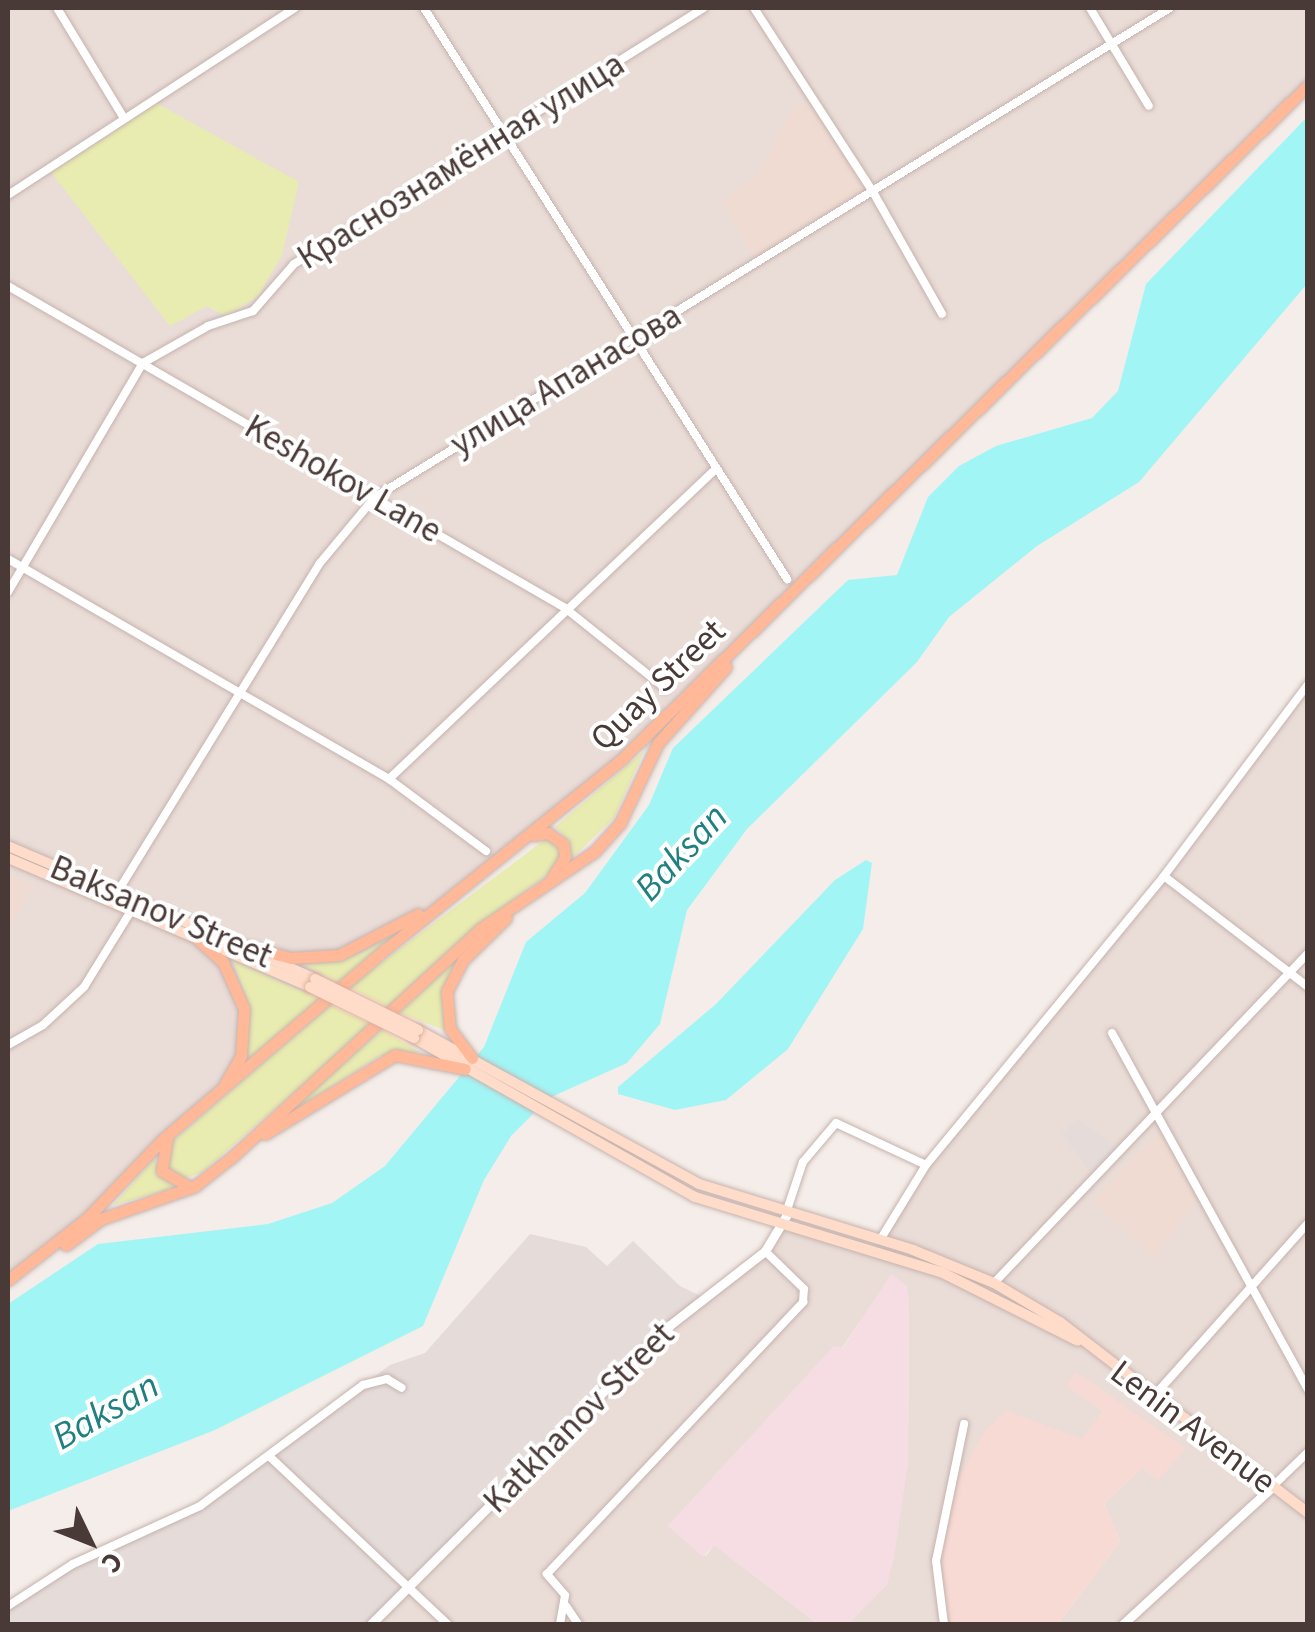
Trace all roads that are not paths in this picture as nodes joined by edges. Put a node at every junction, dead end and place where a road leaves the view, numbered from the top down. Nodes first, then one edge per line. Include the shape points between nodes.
1 (56, 8) edge
2 (296, 8) edge
3 (424, 8) edge
4 (704, 8) edge
5 (754, 8) edge
6 (1090, 8) edge
7 (1170, 8) edge
8 (1111, 42) junction
9 (1308, 85) edge
10 (1150, 106) dead end
11 (122, 115) junction
12 (504, 133) junction
13 (873, 192) junction
14 (8, 195) edge
15 (8, 286) edge
16 (942, 314) dead end
17 (634, 340) junction
18 (143, 363) junction
19 (713, 472) junction
20 (375, 497) junction
21 (8, 559) edge
22 (23, 568) junction
23 (787, 579) dead end
24 (8, 592) edge
25 (565, 608) junction
26 (765, 620) junction
27 (1308, 684) edge
28 (666, 689) dead end
29 (236, 692) junction
30 (389, 779) junction
31 (530, 836) junction
32 (8, 846) edge
33 (486, 851) dead end
34 (8, 858) edge
35 (1164, 876) junction
36 (542, 888) junction
37 (114, 898) junction
38 (448, 898) junction
39 (528, 898) junction
40 (131, 911) junction
41 (194, 936) junction
42 (233, 943) junction
43 (1308, 953) edge
44 (1289, 972) junction
45 (313, 983) junction
46 (1308, 987) edge
47 (1112, 1034) dead end
48 (8, 1044) edge
49 (469, 1063) junction
50 (201, 1109) junction
51 (1160, 1113) junction
52 (173, 1131) junction
53 (231, 1158) junction
54 (926, 1165) junction
55 (196, 1186) junction
56 (784, 1221) junction
57 (1308, 1223) edge
58 (880, 1240) junction
59 (765, 1251) junction
60 (8, 1283) edge
61 (994, 1283) junction
62 (1248, 1285) junction
63 (1078, 1341) junction
64 (402, 1388) dead end
65 (1308, 1390) edge
66 (1153, 1398) junction
67 (964, 1424) dead end
68 (1308, 1452) edge
69 (269, 1456) junction
70 (1274, 1486) junction
71 (1308, 1513) edge
72 (405, 1590) junction
73 (8, 1606) edge
74 (566, 1606) junction
75 (371, 1624) edge
76 (446, 1624) edge
77 (560, 1624) edge
78 (578, 1624) edge
79 (944, 1624) edge
80 (1123, 1624) edge

1 - 11 street
2 - 11 street
3 - 12 street
4 - 12 street, Краснознамённая улица
5 - 13 street
6 - 8 street
7 - 8 street, улица Апанасова
8 - 10 street
8 - 13 street, улица Апанасова
9 - 26 main road, Quay Street
11 - 14 street
12 - 17 street
12 - 18 street, Краснознамённая улица via 294,264 253,311 208,326
13 - 16 street
13 - 17 street, улица Апанасова
15 - 18 street, Keshokov Lane
17 - 19 street
17 - 20 street, улица Апанасова
18 - 20 street, Keshokov Lane
18 - 22 street
19 - 23 street
19 - 25 street
20 - 25 street, Keshokov Lane
20 - 29 street, улица Апанасова via 320,564
21 - 22 street
22 - 24 street
22 - 29 street
25 - 28 street, Keshokov Lane
25 - 30 street
26 - 31 main road, Quay Street via 623,758
26 - 36 main road via 658,743 609,837
27 - 35 street
29 - 30 street
29 - 37 street, улица Апанасова
30 - 33 street
31 - 36 main road via 554,835 565,850
31 - 38 main road, Quay Street
32 - 37 main road, Baksanov Street
34 - 37 main road, Baksanov Street
35 - 44 street
35 - 54 street
36 - 39 main road
37 - 40 main road, Baksanov Street
37 - 42 main road, Baksanov Street
38 - 42 main road via 338,956 291,958
38 - 50 main road, Quay Street
39 - 49 main road via 470,952 447,991 447,1022
39 - 53 main road via 480,929
40 - 41 main road, Baksanov Street
40 - 48 street via 84,988 44,1024
41 - 45 main road, Baksanov Street
41 - 50 main road via 227,968 245,1021 237,1068
42 - 45 main road, Baksanov Street
43 - 44 street
44 - 46 street
44 - 51 street
45 - 49 main road, bridge
47 - 51 street
49 - 53 main road via 420,1055 383,1059
49 - 56 main road via 682,1176
49 - 56 main road via 546,1115 695,1198
50 - 52 main road, Quay Street
51 - 61 street
51 - 62 street
52 - 55 main road via 162,1150 162,1171 179,1185
52 - 60 main road, Quay Street via 87,1218
53 - 55 main road
54 - 56 street via 836,1122 803,1162
54 - 58 street
55 - 60 main road via 101,1219
56 - 58 main road, Lenin Avenue
56 - 59 street, Katkhanov Street
56 - 63 main road, Lenin Avenue via 941,1272
57 - 62 street
58 - 61 main road, Lenin Avenue
59 - 72 street, Katkhanov Street via 670,1325
59 - 74 street via 804,1288 803,1302 547,1574 565,1594
61 - 63 main road, Lenin Avenue via 1060,1322
62 - 65 street
62 - 66 street
63 - 66 main road, Lenin Avenue
64 - 69 street via 387,1380 362,1385
66 - 70 main road, Lenin Avenue
67 - 79 street via 936,1560
68 - 70 street
69 - 72 street
69 - 73 street via 200,1506 73,1564
70 - 71 main road, Lenin Avenue
70 - 80 street
72 - 75 street, Katkhanov Street
72 - 76 street
74 - 77 street
74 - 78 street

